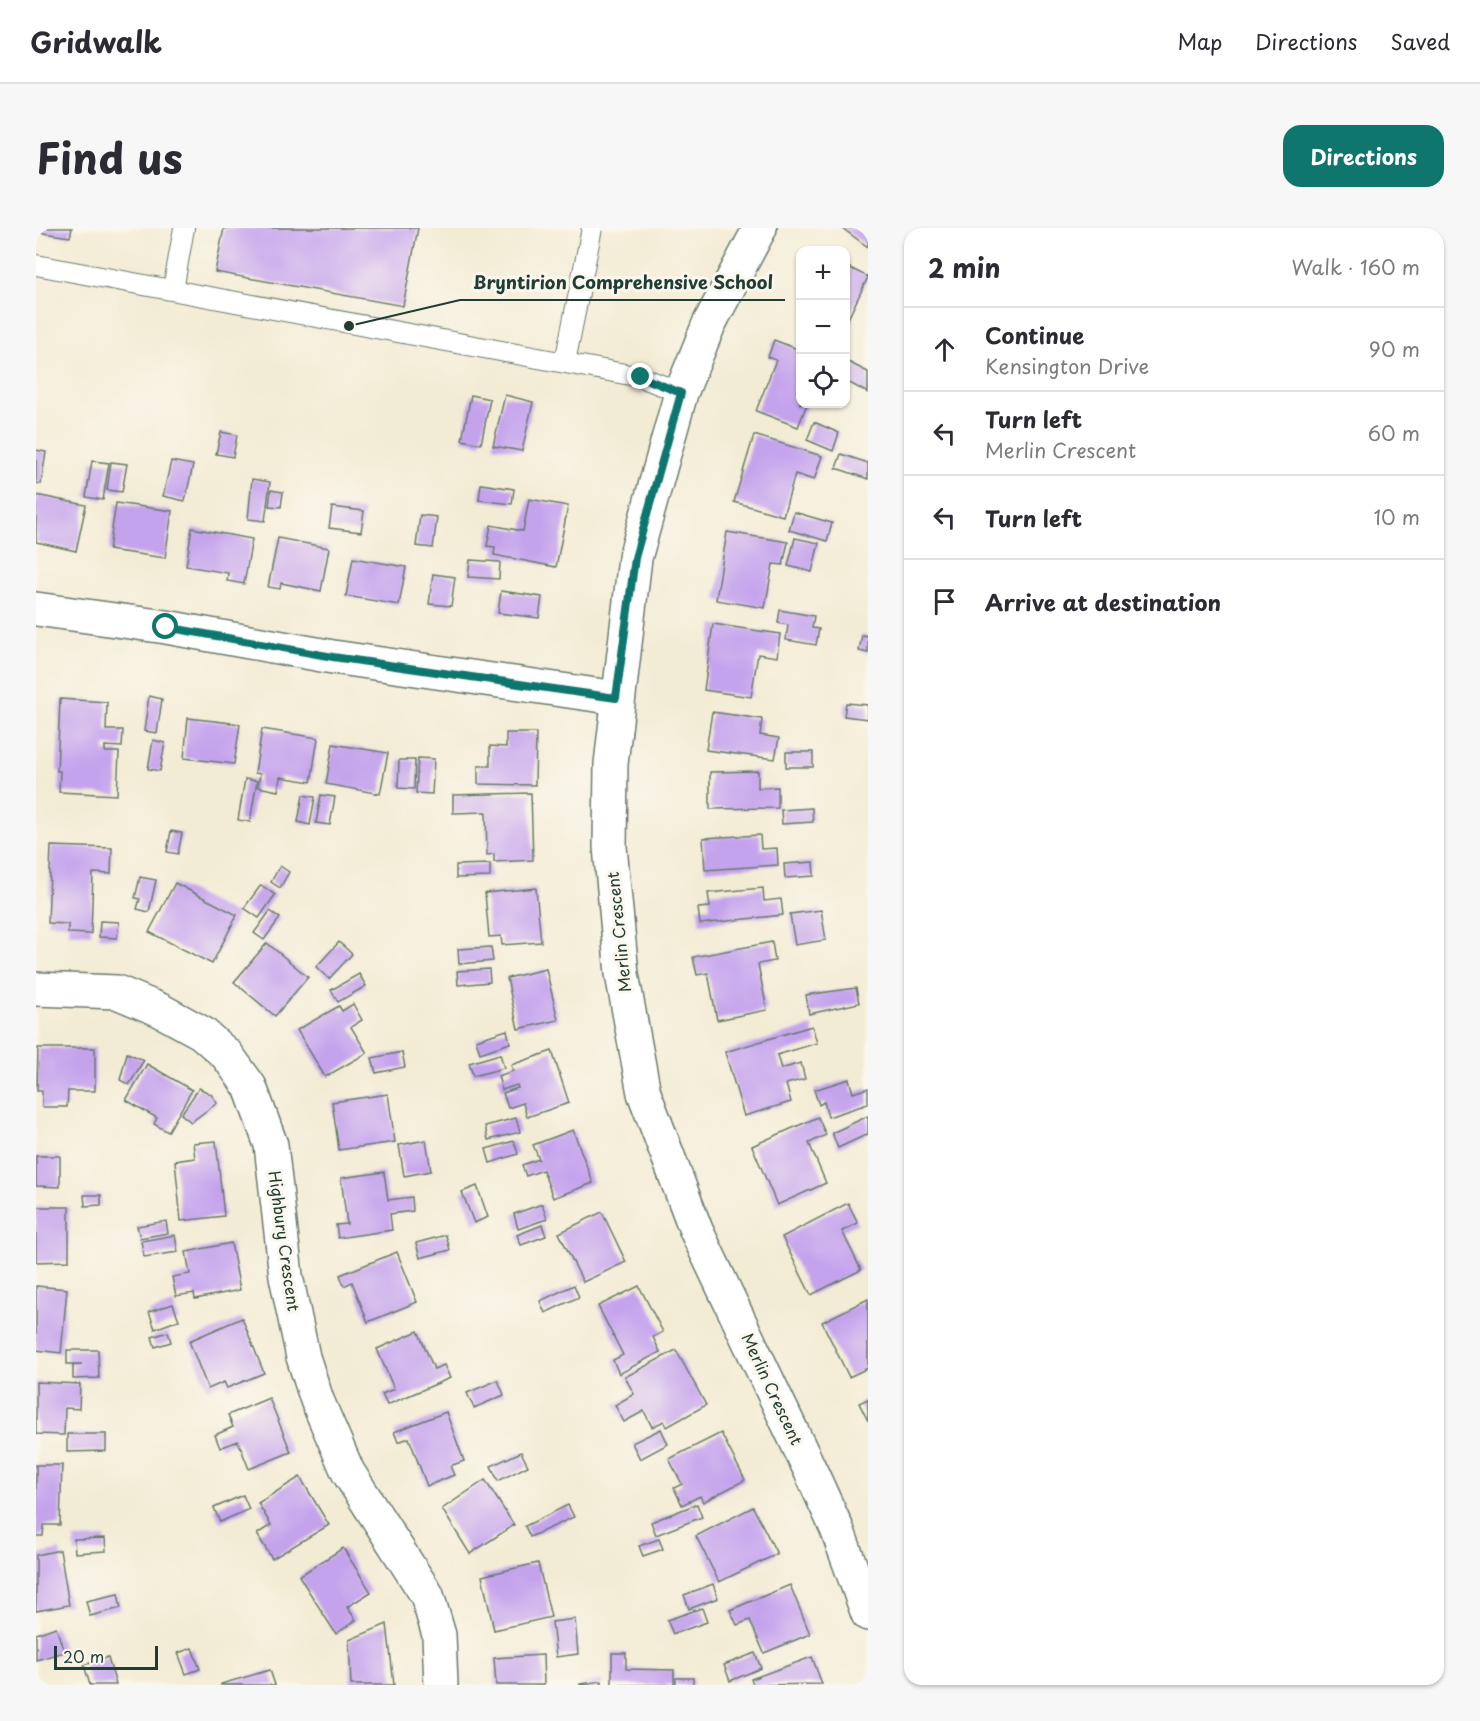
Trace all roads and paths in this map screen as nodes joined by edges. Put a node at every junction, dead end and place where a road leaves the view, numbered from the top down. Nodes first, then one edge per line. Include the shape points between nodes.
1 (184, 228) edge
2 (592, 228) edge
3 (760, 228) edge
4 (36, 265) edge
5 (173, 290) junction
6 (565, 362) junction
7 (681, 393) junction
8 (36, 609) edge
9 (616, 698) junction
10 (36, 989) edge
11 (868, 1614) edge
12 (441, 1685) edge

1 - 5 lane
2 - 6 lane
3 - 7 street, Merlin Crescent via 709,324
4 - 5 lane
5 - 6 lane
6 - 7 lane via 641,377
7 - 9 street, Merlin Crescent via 635,558
8 - 9 street
9 - 11 street, Merlin Crescent via 610,847 622,974 644,1093 696,1230 837,1529
10 - 12 street, Highbury Crescent via 117,992 160,1010 202,1033 226,1055 250,1087 271,1145 286,1275 316,1400 348,1472 427,1595 439,1635

